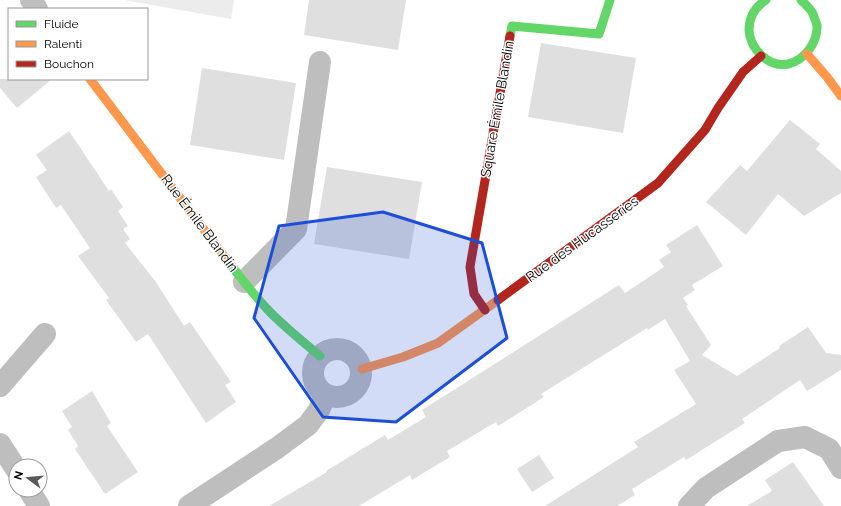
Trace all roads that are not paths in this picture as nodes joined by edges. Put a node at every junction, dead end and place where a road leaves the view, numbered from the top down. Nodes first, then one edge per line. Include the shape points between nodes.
1 (30, 0) edge
2 (610, 0) edge
3 (765, 0) edge
4 (808, 2) edge
5 (36, 8) edge
6 (807, 54) junction
7 (761, 56) junction
8 (320, 62) dead end
9 (91, 80) edge
10 (841, 96) edge
11 (244, 282) junction
12 (485, 310) junction
13 (45, 334) dead end
14 (320, 356) junction
15 (362, 369) junction
16 (0, 386) edge
17 (325, 396) junction
18 (0, 444) edge
19 (9, 458) edge
20 (841, 468) edge
21 (189, 506) edge
22 (689, 506) edge

1 - 5 street
2 - 12 street, Square Émile Blandin via 599,34 512,26 470,267 474,294
3 - 7 street via 753,13 749,28 750,39
4 - 6 street via 816,17 818,33
6 - 7 street via 797,61 782,64 771,62
6 - 10 street
7 - 12 street, Rue des Hucasseries via 743,72 705,130 658,183
8 - 11 street via 296,229
9 - 11 street, Rue Émile Blandin
11 - 14 street, Rue Émile Blandin via 270,312
12 - 15 street, Rue des Hucasseries via 438,343
13 - 16 street
14 - 15 street via 333,349 347,350 357,358
14 - 17 street via 312,375 317,388
15 - 17 street via 361,382 356,390 347,396
17 - 21 street via 308,425
18 - 19 street
20 - 22 street via 829,449 805,437 778,441 706,488

